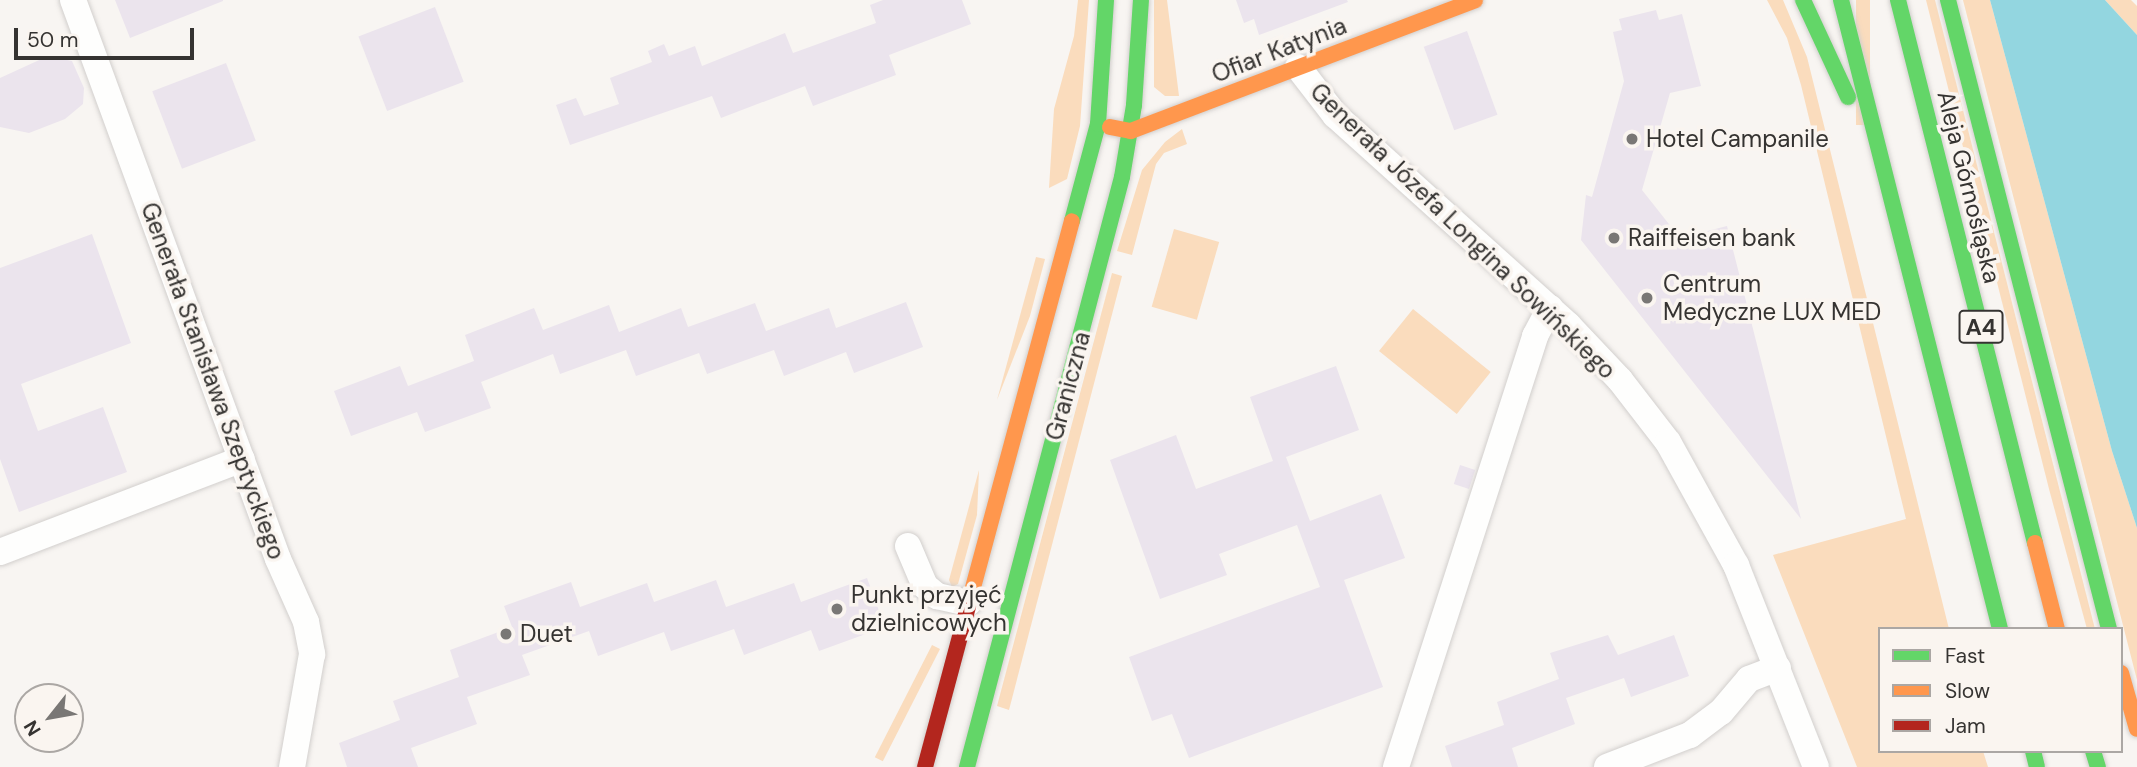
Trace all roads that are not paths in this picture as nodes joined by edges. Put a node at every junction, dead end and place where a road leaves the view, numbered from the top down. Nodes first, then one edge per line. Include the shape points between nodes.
1 (73, 0) edge
2 (1106, 0) edge
3 (1141, 0) edge
4 (1475, 0) edge
5 (1804, 0) edge
6 (1841, 0) edge
7 (1900, 0) edge
8 (1948, 0) edge
9 (1298, 67) junction
10 (1098, 124) junction
11 (1131, 131) junction
12 (1889, 187) junction
13 (1550, 308) junction
14 (242, 459) junction
15 (908, 546) dead end
16 (0, 552) edge
17 (968, 603) junction
18 (1999, 627) edge
19 (2057, 627) edge
20 (2108, 627) edge
21 (1778, 668) junction
22 (2123, 680) edge
23 (2137, 729) edge
24 (292, 767) edge
25 (925, 767) edge
26 (967, 767) edge
27 (1396, 767) edge
28 (1607, 767) edge
29 (1816, 767) edge

1 - 14 street, Generała Stanisława Szeptyckiego
2 - 10 main road, Graniczna
3 - 11 main road, Graniczna
4 - 9 main road, Ofiar Katynia
5 - 12 main road
6 - 12 main road, A4
7 - 19 main road, Aleja Górnośląska / A4
8 - 20 main road
9 - 11 main road, Ofiar Katynia
9 - 13 street, Generała Józefa Longina Sowińskiego via 1328,108
10 - 11 main road
10 - 17 main road, Graniczna
11 - 26 main road, Graniczna
12 - 18 main road, A4
13 - 21 street, Generała Józefa Longina Sowińskiego via 1620,380 1680,460 1736,565
13 - 27 street via 1535,336
14 - 16 street
14 - 24 street, Generała Stanisława Szeptyckiego via 306,622 312,654
15 - 17 street via 925,586 937,596
17 - 25 main road, Graniczna
21 - 28 street via 1749,680 1721,712 1690,735
21 - 29 street, Generała Józefa Longina Sowińskiego
22 - 23 main road

